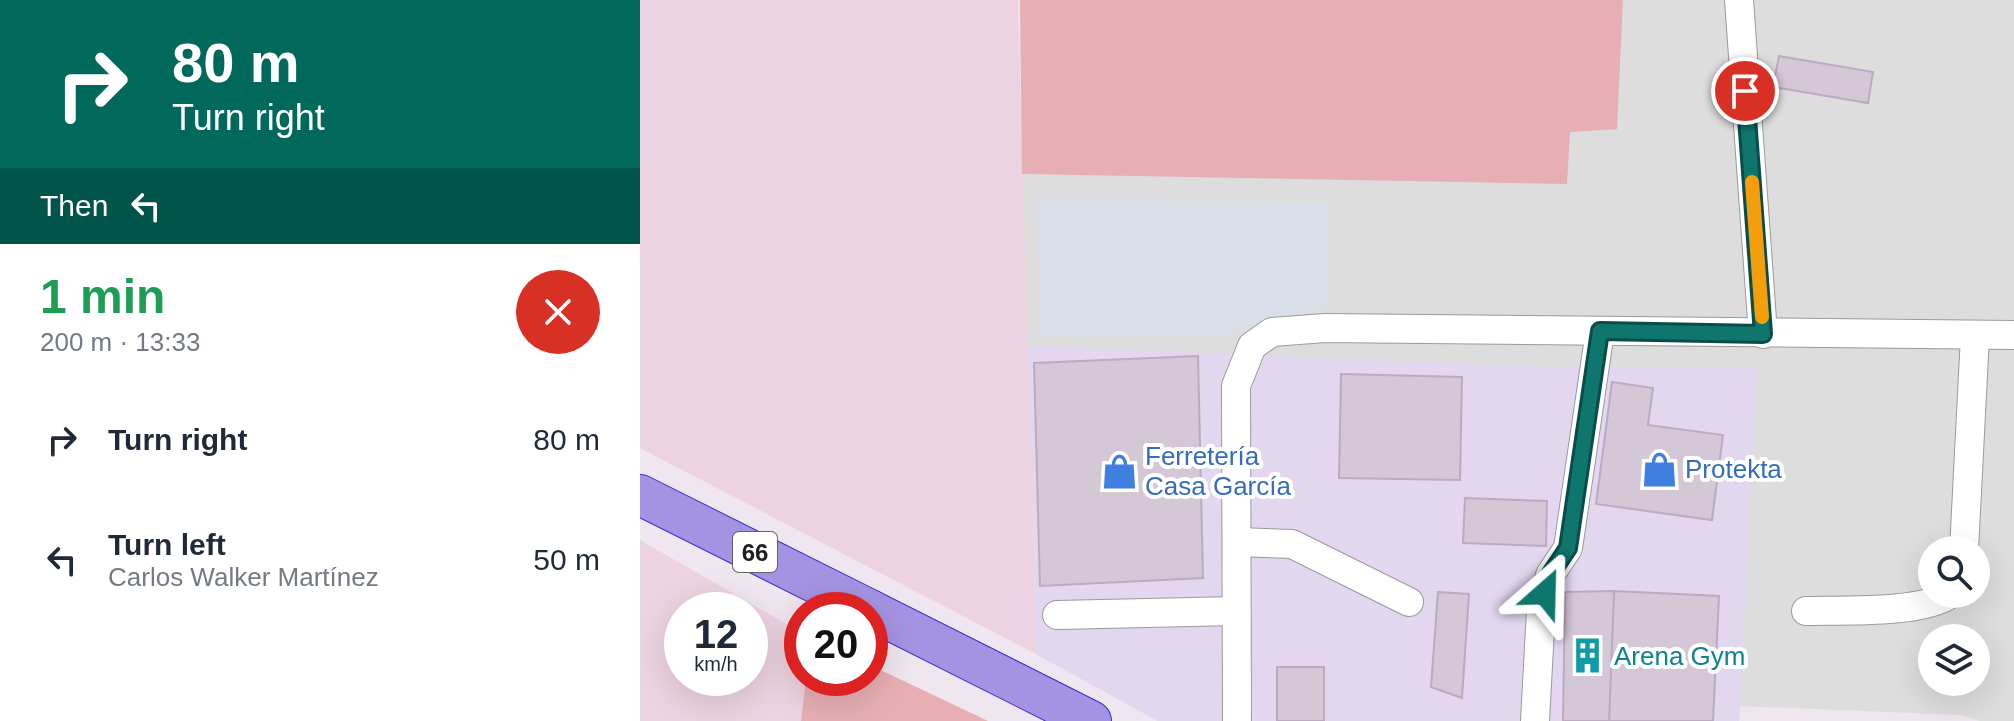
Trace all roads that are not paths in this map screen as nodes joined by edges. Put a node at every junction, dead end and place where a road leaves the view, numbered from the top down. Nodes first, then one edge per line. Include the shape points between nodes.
1 (1739, 0) edge
2 (1600, 331) junction
3 (1763, 334) junction
4 (2014, 335) edge
5 (1975, 336) junction
6 (640, 495) edge
7 (1965, 536) edge
8 (1237, 542) junction
9 (834, 592) edge
10 (1409, 602) dead end
11 (1918, 604) edge
12 (1236, 611) junction
13 (1806, 611) dead end
14 (1057, 615) dead end
15 (888, 620) edge
16 (1055, 712) edge
17 (1091, 721) edge
18 (1237, 721) edge
19 (1535, 721) edge

1 - 3 street
2 - 3 street
2 - 8 street via 1272,332 1252,346 1236,386
2 - 19 street via 1568,548 1550,575 1541,610
3 - 5 street
4 - 5 street
5 - 7 street
6 - 9 highway, 66
8 - 10 street via 1292,544
8 - 12 street
11 - 13 street via 1880,611
12 - 14 street
12 - 18 street
15 - 16 highway, 66
16 - 17 highway, 66

